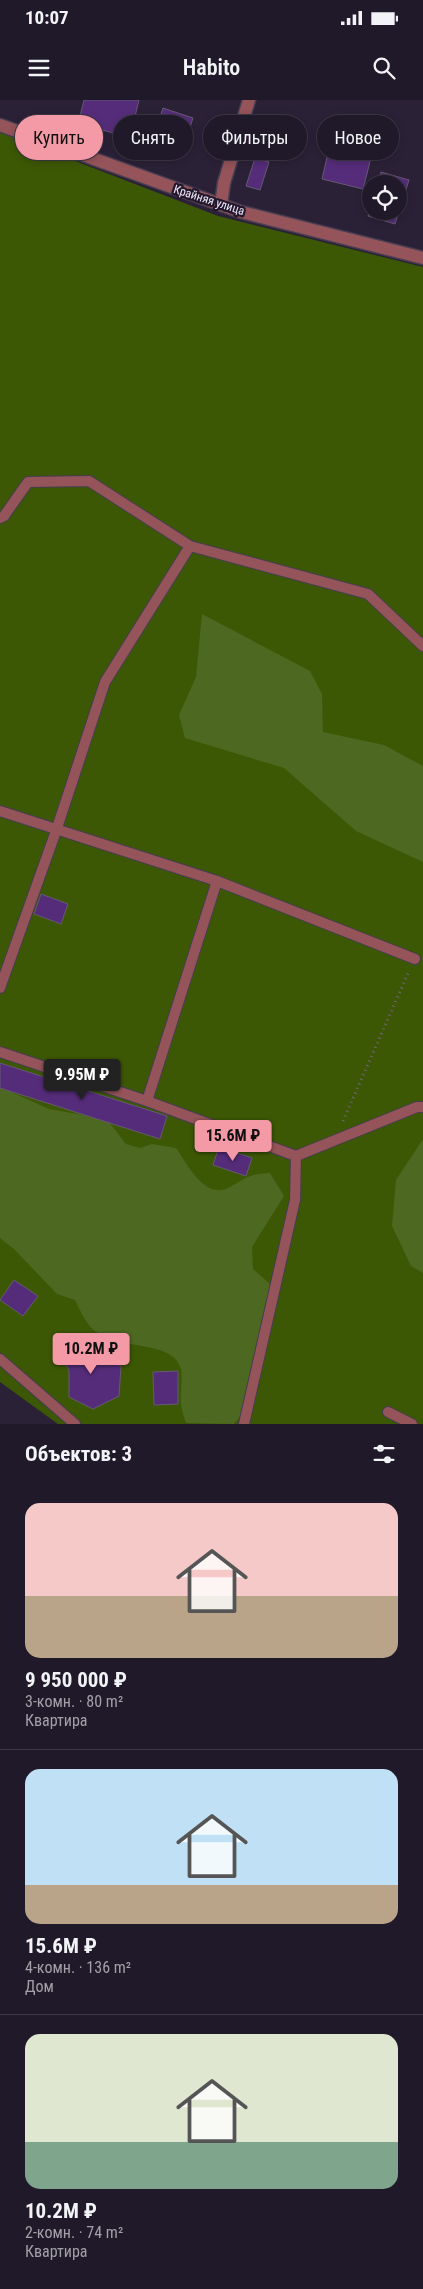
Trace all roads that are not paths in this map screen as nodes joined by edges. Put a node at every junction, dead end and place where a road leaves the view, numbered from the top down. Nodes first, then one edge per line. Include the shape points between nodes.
1 (249, 100) edge
2 (0, 126) edge
3 (221, 205) junction
4 (423, 258) edge
5 (0, 518) edge
6 (190, 546) junction
7 (423, 646) edge
8 (0, 811) edge
9 (56, 830) junction
10 (217, 881) junction
11 (415, 959) road end
12 (0, 988) edge
13 (0, 1052) edge
14 (147, 1101) junction
15 (423, 1107) edge
16 (296, 1156) junction
17 (0, 1359) edge
18 (388, 1412) dead end
19 (75, 1424) edge
20 (244, 1424) edge
21 (412, 1424) edge

1 - 3 street via 224,183
2 - 3 street, Крайняя улица
3 - 4 street, Крайняя улица
5 - 6 lane via 28,482 88,481
6 - 7 lane via 368,594
6 - 9 lane via 105,682
8 - 9 lane
9 - 10 lane
9 - 12 lane
10 - 11 lane
10 - 14 lane
13 - 14 lane
14 - 16 lane
15 - 16 lane
16 - 20 lane via 295,1200
17 - 19 lane
18 - 21 lane

